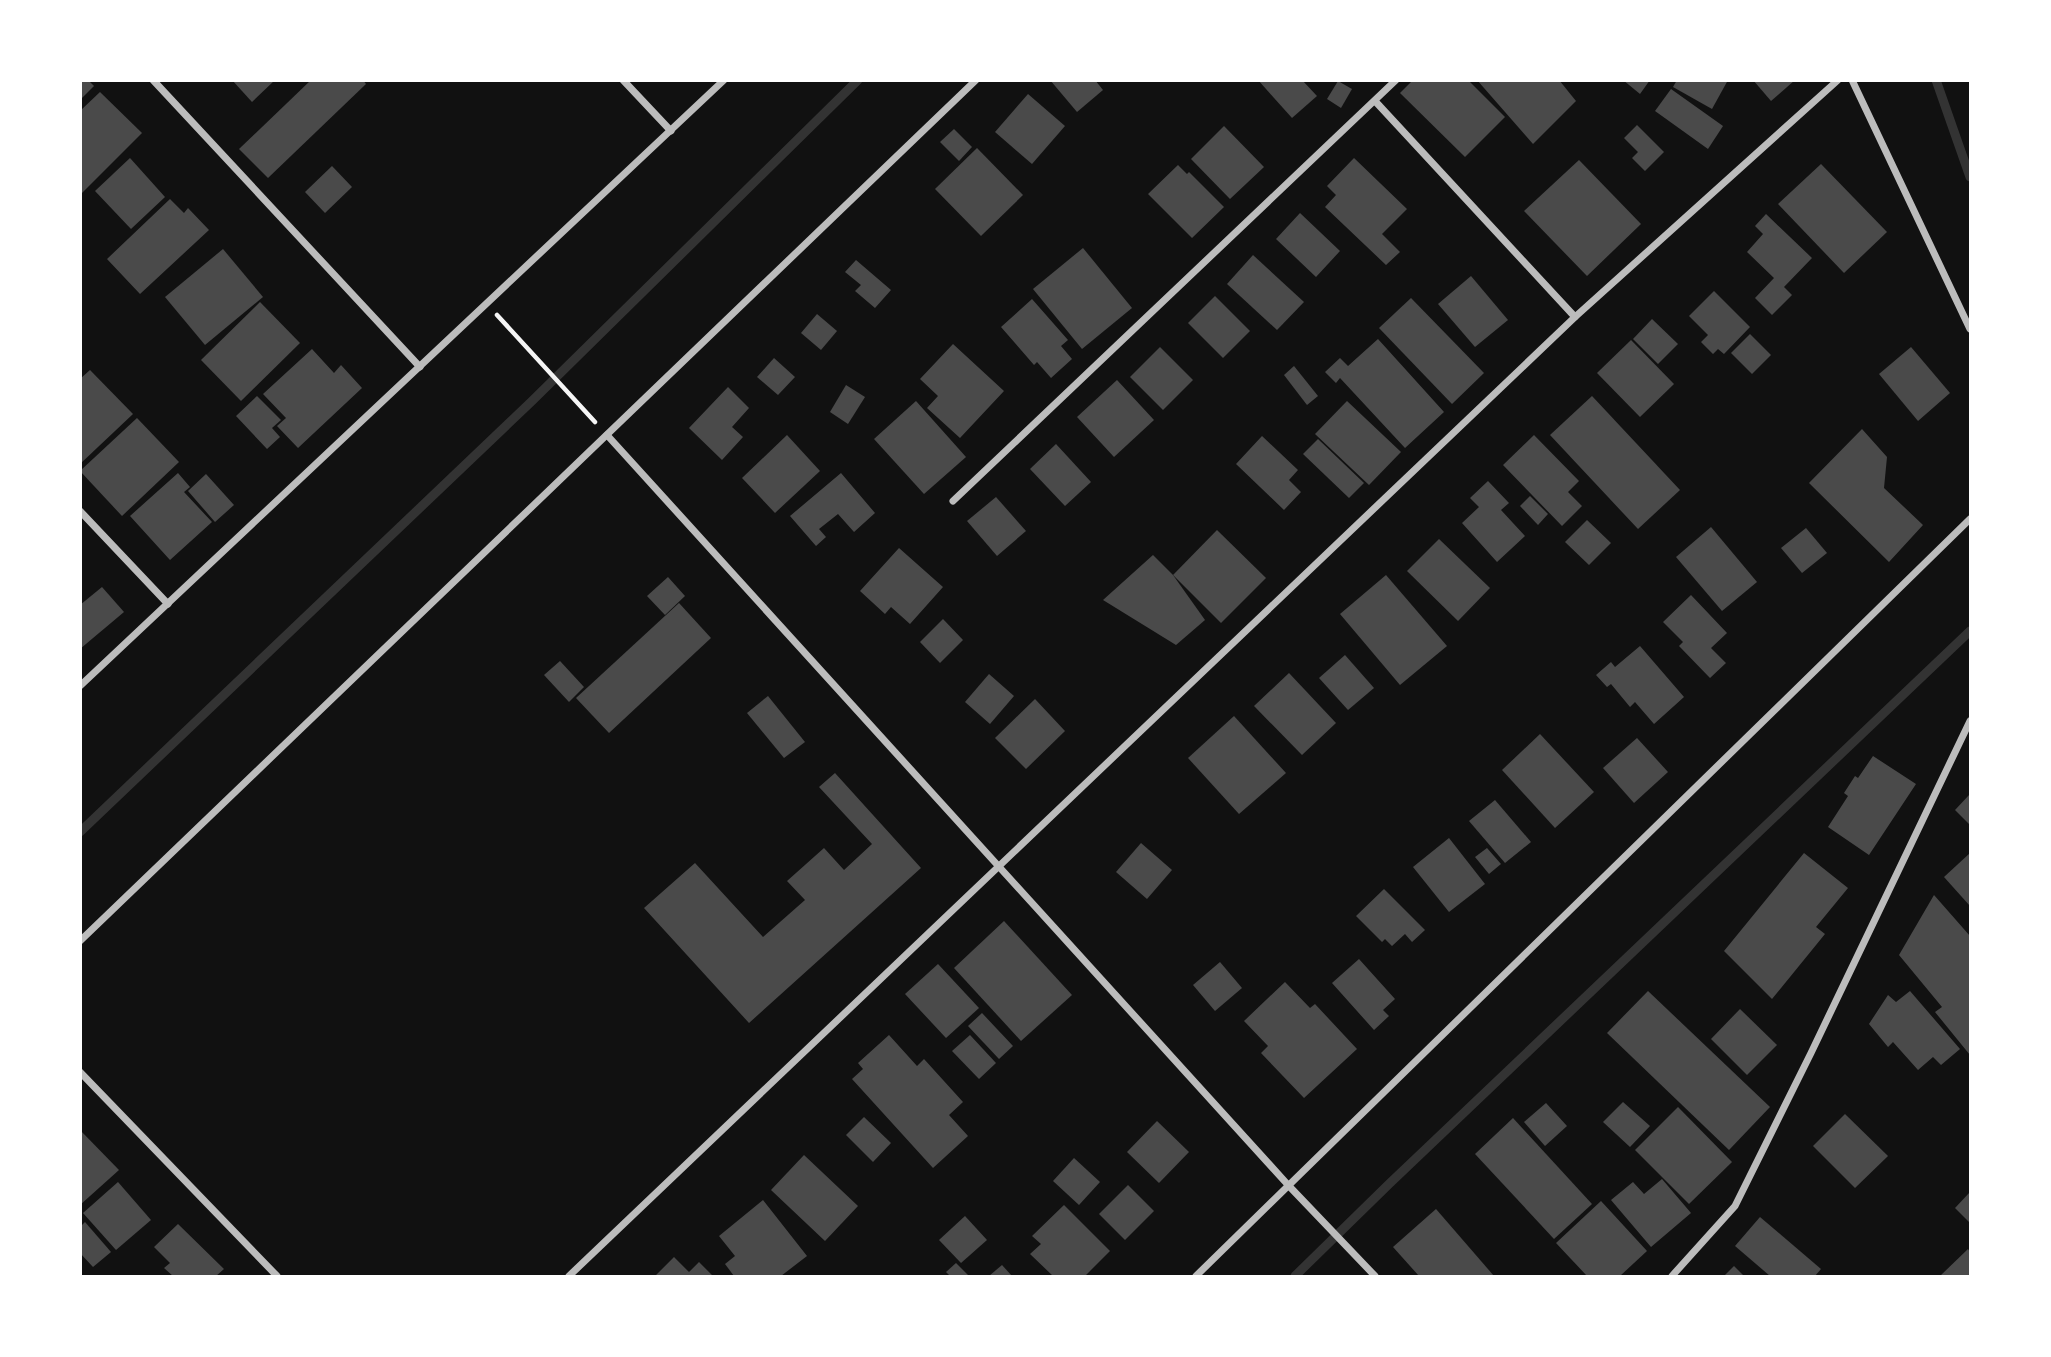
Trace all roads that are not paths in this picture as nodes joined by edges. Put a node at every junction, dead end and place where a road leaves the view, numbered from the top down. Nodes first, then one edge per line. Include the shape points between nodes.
1 (153, 80) edge
2 (623, 80) edge
3 (724, 80) edge
4 (976, 80) edge
5 (1396, 80) edge
6 (1838, 80) edge
7 (1852, 80) edge
8 (1375, 101) junction
9 (671, 131) junction
10 (1576, 317) junction
11 (1970, 329) edge
12 (420, 367) junction
13 (607, 435) junction
14 (953, 501) dead end
15 (80, 511) edge
16 (1970, 519) edge
17 (168, 604) junction
18 (80, 686) edge
19 (1970, 721) edge
20 (999, 867) junction
21 (80, 941) edge
22 (80, 1072) edge
23 (1289, 1186) junction
24 (277, 1276) edge
25 (569, 1276) edge
26 (1196, 1276) edge
27 (1374, 1276) edge
28 (1672, 1276) edge

1 - 12 street
2 - 9 street
3 - 9 street
4 - 13 street
5 - 8 street
6 - 10 street
7 - 11 street
8 - 10 street
8 - 14 street
9 - 12 street
10 - 20 street
12 - 17 street
13 - 20 street
13 - 21 street
15 - 17 street
16 - 23 street
17 - 18 street
19 - 28 street via 1735,1206
20 - 23 street
20 - 25 street
22 - 24 street
23 - 26 street
23 - 27 street

